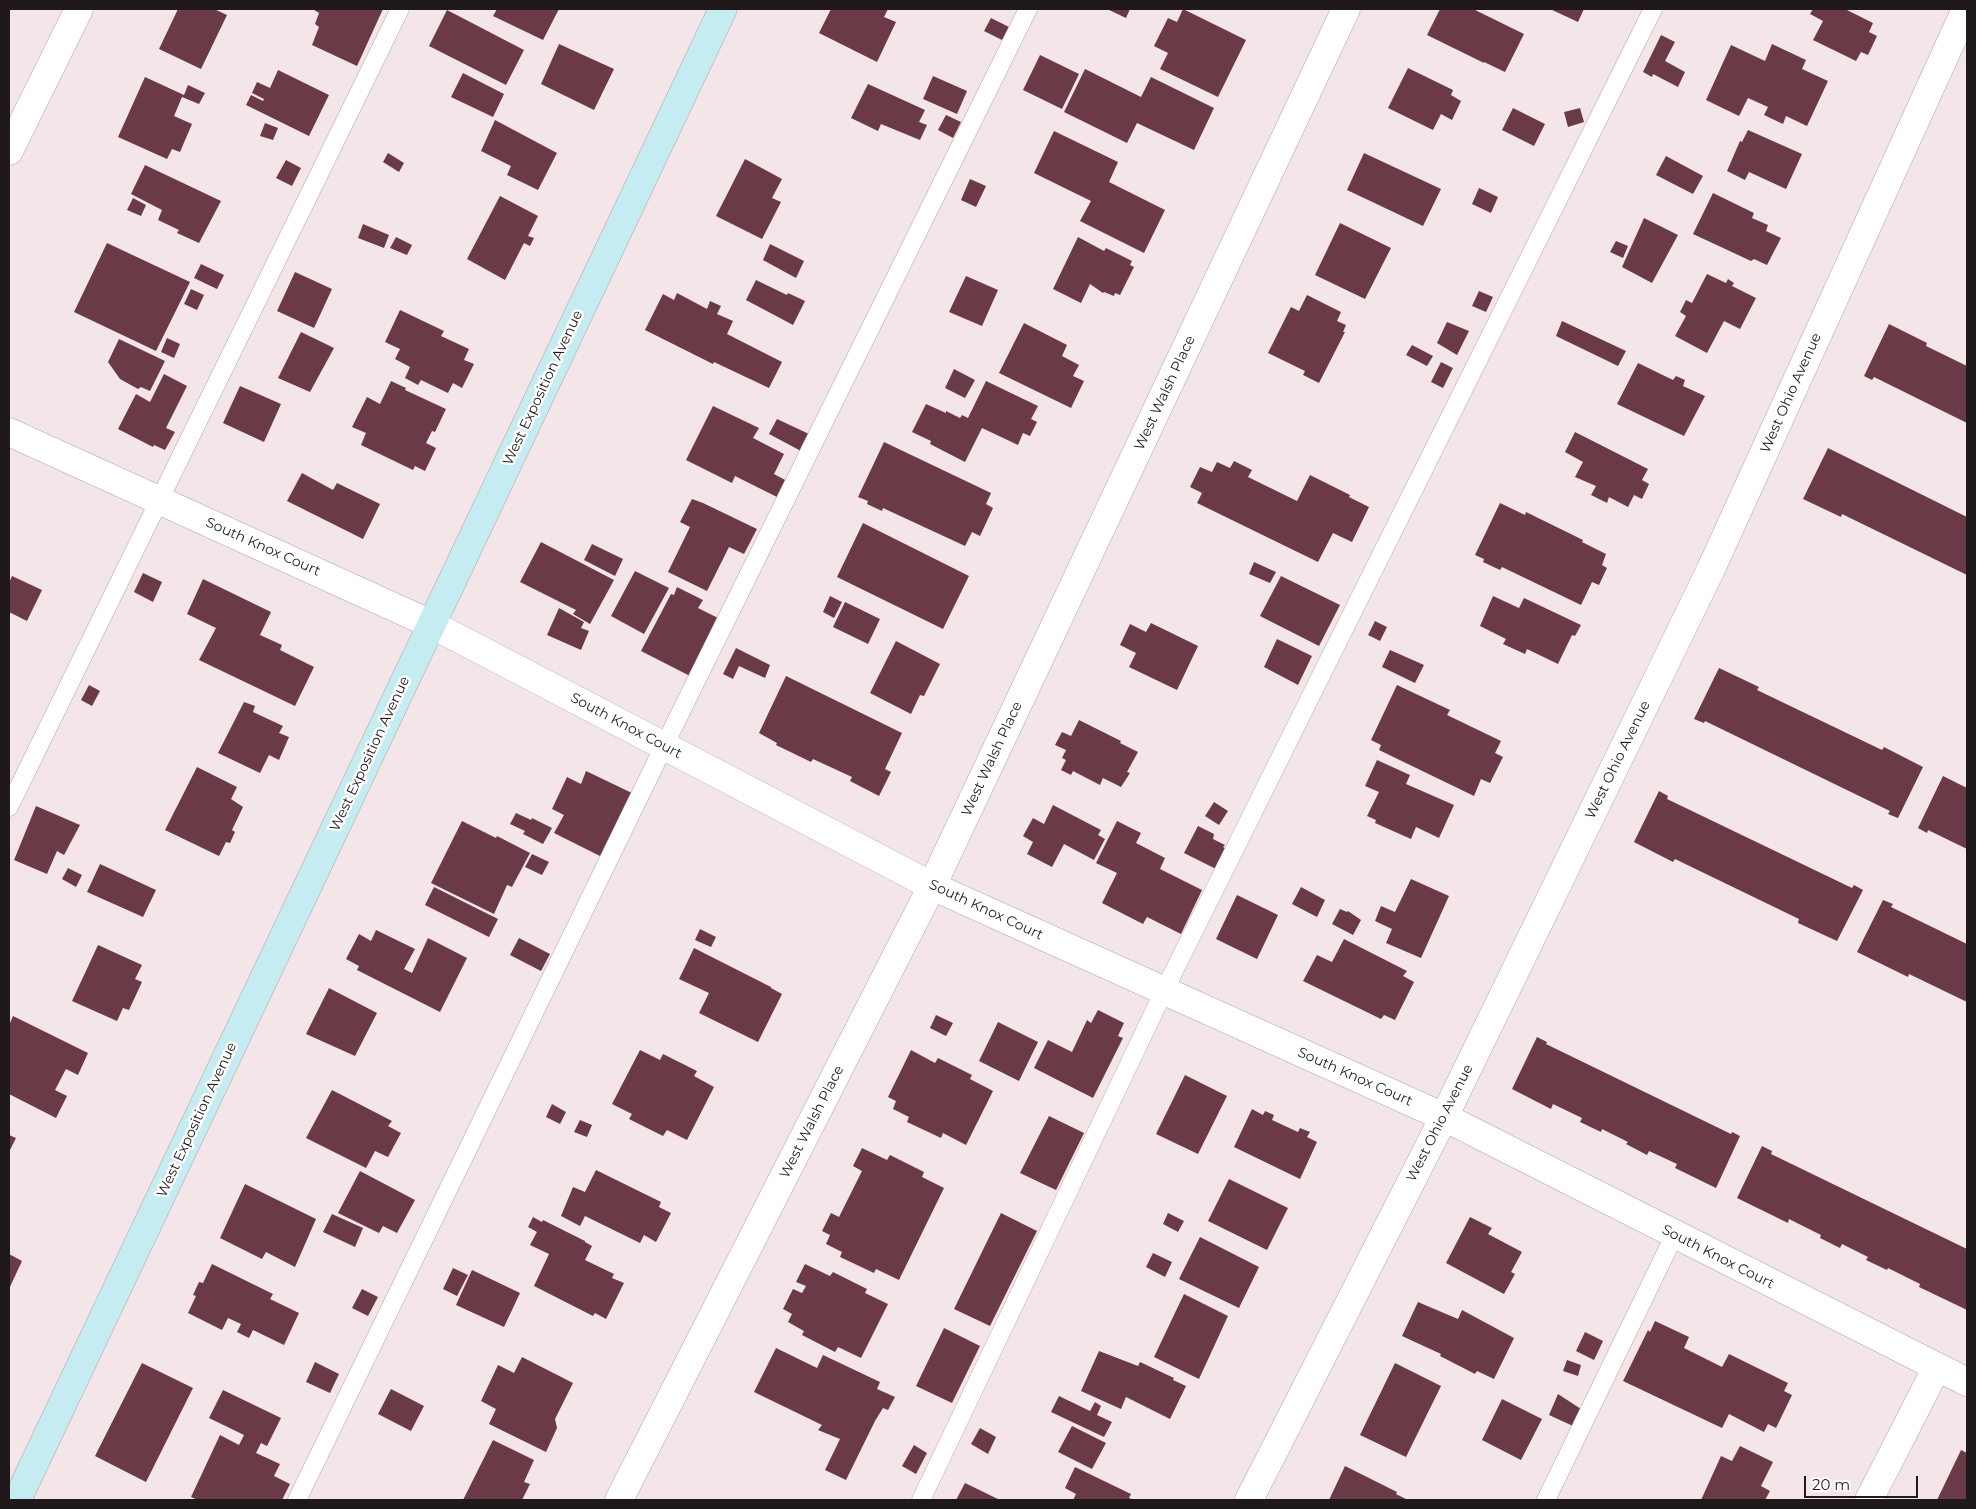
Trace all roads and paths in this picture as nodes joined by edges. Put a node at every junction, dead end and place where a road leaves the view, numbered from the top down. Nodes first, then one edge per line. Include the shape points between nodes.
1 (79, 9) edge
2 (400, 9) edge
3 (723, 9) edge
4 (1028, 9) edge
5 (1346, 9) edge
6 (1653, 9) edge
7 (1966, 9) edge
8 (9, 151) edge
9 (9, 432) edge
10 (159, 500) junction
11 (431, 624) junction
12 (664, 746) junction
13 (9, 807) edge
14 (932, 886) junction
15 (1164, 991) junction
16 (1444, 1117) junction
17 (1675, 1234) junction
18 (1936, 1367) junction
19 (1967, 1382) edge
20 (18, 1500) edge
21 (297, 1500) edge
22 (619, 1500) edge
23 (921, 1500) edge
24 (1249, 1500) edge
25 (1546, 1500) edge
26 (1869, 1500) edge

1 - 8 street
2 - 10 lane
3 - 11 street, West Exposition Avenue
4 - 12 lane
5 - 14 street, West Walsh Place
6 - 15 lane
7 - 16 street, West Ohio Avenue via 1711,569
9 - 10 street, South Knox Court
10 - 11 street, South Knox Court
10 - 13 lane
11 - 12 street, South Knox Court
11 - 20 street, West Exposition Avenue
12 - 14 street, South Knox Court
12 - 21 lane
14 - 15 street, South Knox Court
14 - 22 street, West Walsh Place
15 - 16 street, South Knox Court
15 - 23 lane
16 - 17 street, South Knox Court
16 - 24 street, West Ohio Avenue
17 - 18 street, South Knox Court
17 - 25 lane
18 - 19 street, South Knox Court
18 - 26 street

